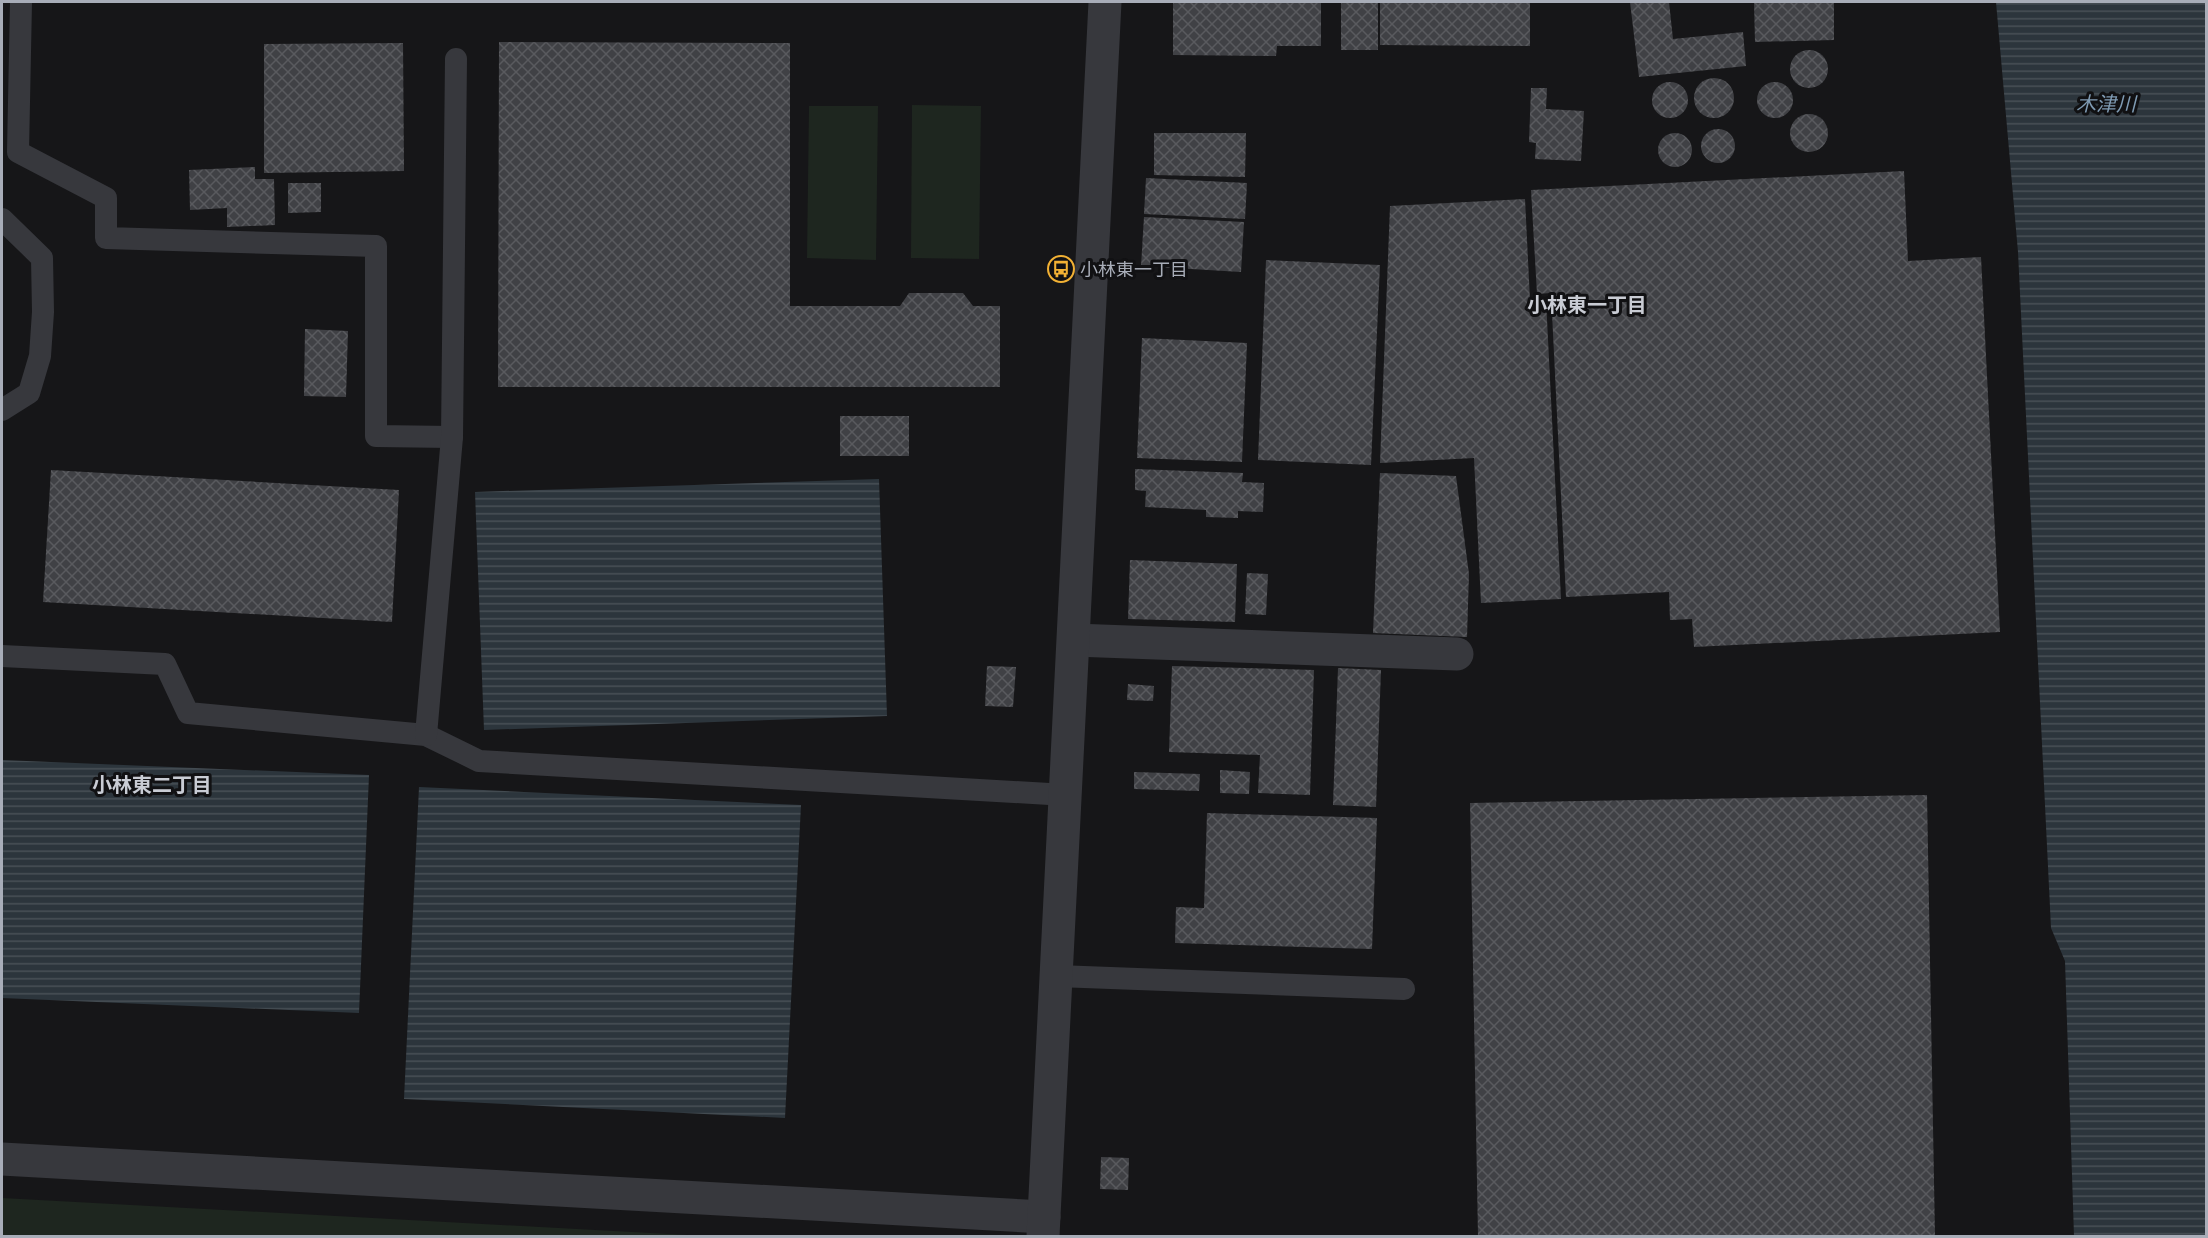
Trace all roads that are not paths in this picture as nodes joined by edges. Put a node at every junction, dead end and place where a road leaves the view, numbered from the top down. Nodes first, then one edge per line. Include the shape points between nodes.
1 (21, 2) edge
2 (1105, 2) edge
3 (456, 59) dead end
4 (2, 219) edge
5 (2, 410) edge
6 (452, 437) junction
7 (1074, 640) junction
8 (1457, 654) dead end
9 (2, 656) edge
10 (426, 735) junction
11 (1066, 795) junction
12 (1057, 976) junction
13 (1404, 989) dead end
14 (2, 1159) edge
15 (1044, 1227) edge

1 - 6 lane via 18,152 106,198 106,238 376,246 376,436
2 - 7 street
3 - 6 lane
4 - 5 lane via 42,258 43,312 40,356 29,393
6 - 10 lane
7 - 8 street
7 - 11 street
9 - 10 lane via 165,664 188,713
10 - 11 lane via 479,761
11 - 12 street
12 - 13 lane
12 - 15 street
14 - 15 street

